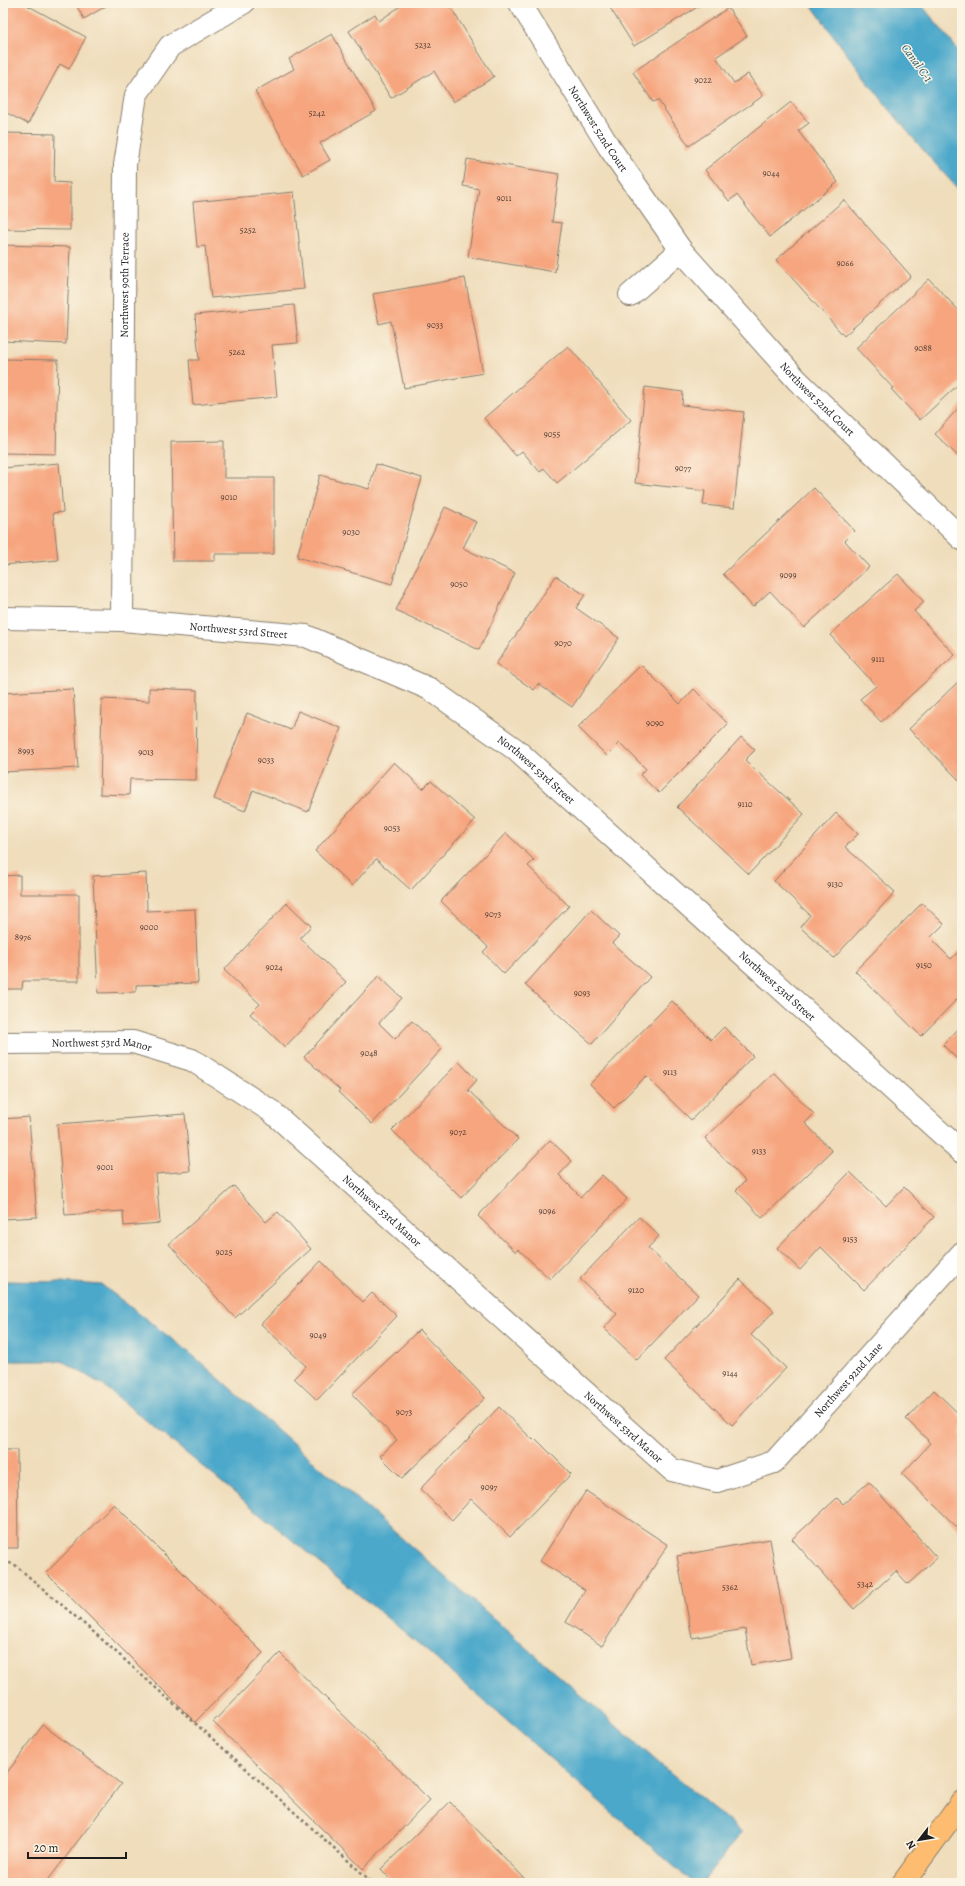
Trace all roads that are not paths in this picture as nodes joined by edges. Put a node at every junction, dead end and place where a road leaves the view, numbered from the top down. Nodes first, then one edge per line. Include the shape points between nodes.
1 (243, 3) edge
2 (520, 3) edge
3 (681, 250) junction
4 (630, 295) dead end
5 (962, 539) edge
6 (3, 618) edge
7 (122, 620) junction
8 (3, 1043) edge
9 (962, 1152) edge
10 (962, 1253) edge
11 (717, 1481) joint
12 (962, 1802) edge
13 (903, 1883) edge

1 - 7 street, Northwest 90th Terrace via 170,46 136,95 125,165
2 - 3 street, Northwest 52nd Court via 609,147
3 - 4 street
3 - 5 street, Northwest 52nd Court via 797,380
6 - 7 street, Northwest 53rd Street
7 - 9 street, Northwest 53rd Street via 306,636 430,689 515,749
8 - 11 street, Northwest 53rd Manor via 133,1042 192,1060 271,1111 672,1470
10 - 11 street, Northwest 92nd Lane via 774,1462
12 - 13 main road

